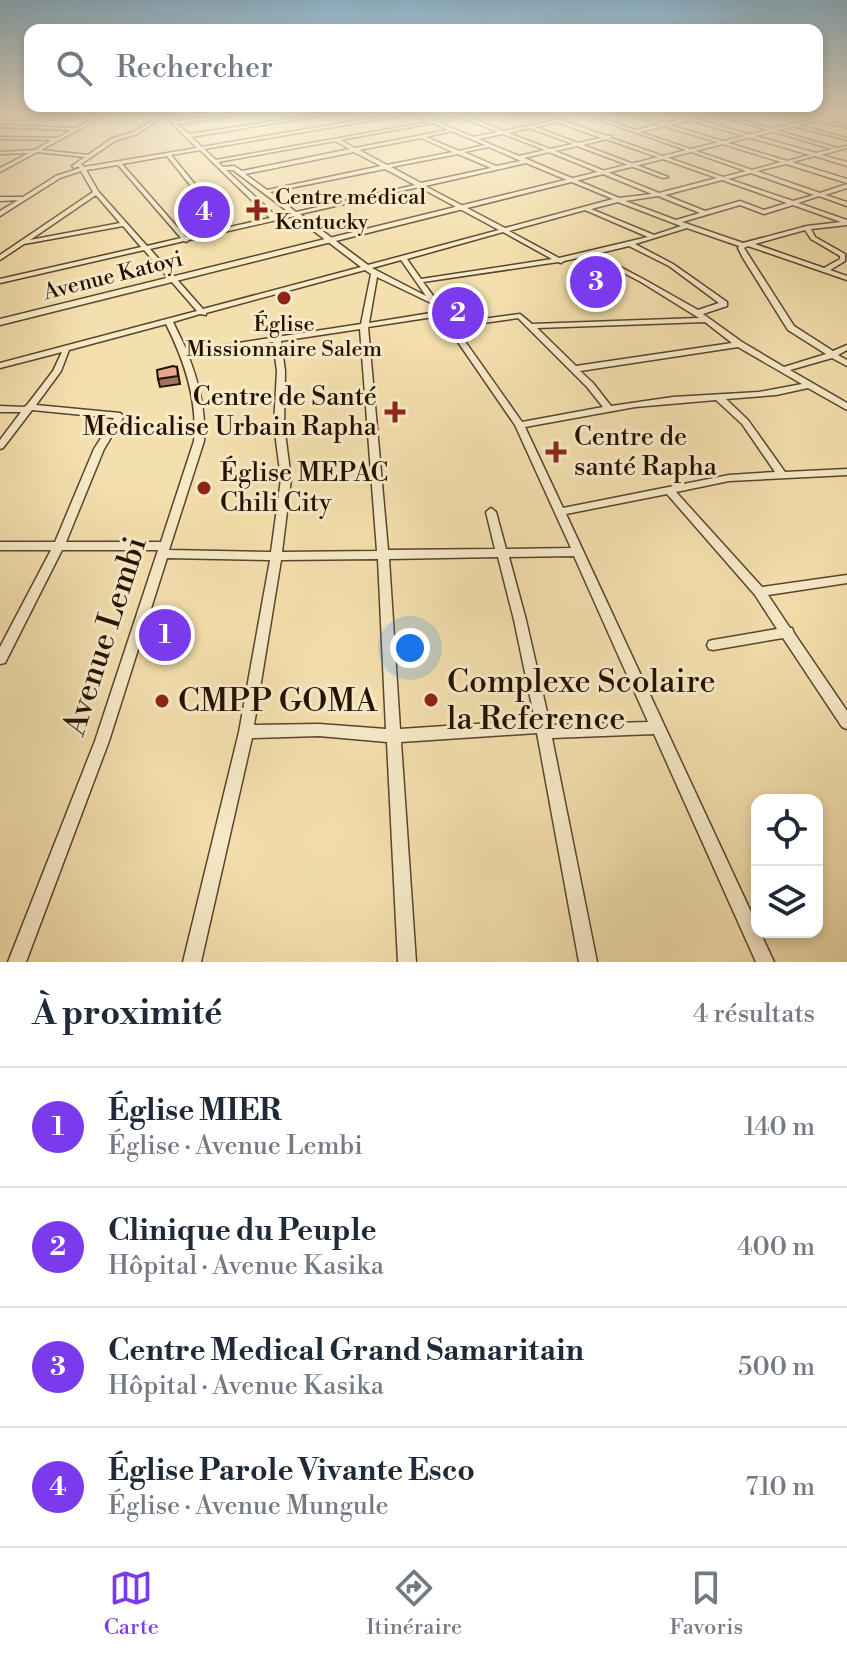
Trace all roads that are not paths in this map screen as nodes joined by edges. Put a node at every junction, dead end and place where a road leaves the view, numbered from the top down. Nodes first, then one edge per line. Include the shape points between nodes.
1 (25, 157) edge
2 (86, 157) edge
3 (152, 157) edge
4 (170, 157) edge
5 (212, 157) edge
6 (240, 157) edge
7 (324, 157) edge
8 (365, 157) edge
9 (433, 157) edge
10 (468, 157) edge
11 (523, 157) edge
12 (566, 157) edge
13 (615, 157) edge
14 (657, 157) edge
15 (663, 157) edge
16 (714, 157) edge
17 (770, 157) edge
18 (805, 157) edge
19 (822, 157) edge
20 (518, 158) joint
21 (217, 161) junction
22 (526, 161) junction
23 (784, 161) junction
24 (119, 163) junction
25 (631, 163) junction
26 (847, 164) edge
27 (81, 166) junction
28 (384, 167) junction
29 (224, 168) junction
30 (496, 168) junction
31 (750, 169) junction
32 (0, 170) edge
33 (603, 170) junction
34 (241, 173) junction
35 (665, 177) dead end
36 (722, 178) junction
37 (568, 179) junction
38 (847, 184) edge
39 (419, 186) junction
40 (96, 192) junction
41 (264, 192) junction
42 (661, 194) junction
43 (819, 194) junction
44 (25, 198) junction
45 (0, 199) edge
46 (617, 200) junction
47 (793, 202) junction
48 (847, 204) edge
49 (459, 207) junction
50 (586, 209) junction
51 (703, 212) junction
52 (0, 214) edge
53 (295, 215) junction
54 (275, 219) junction
55 (675, 222) junction
56 (847, 222) edge
57 (123, 224) junction
58 (686, 226) junction
59 (807, 228) junction
60 (229, 230) junction
61 (506, 231) junction
62 (655, 237) junction
63 (186, 240) junction
64 (328, 240) junction
65 (20, 244) junction
66 (630, 244) junction
67 (745, 244) junction
68 (145, 250) junction
69 (592, 254) junction
70 (0, 258) edge
71 (403, 258) junction
72 (561, 261) junction
73 (371, 271) junction
74 (824, 271) junction
75 (847, 278) edge
76 (174, 279) junction
77 (0, 281) edge
78 (418, 281) junction
79 (431, 301) junction
80 (203, 313) junction
81 (697, 313) junction
82 (441, 314) junction
83 (705, 320) junction
84 (0, 322) edge
85 (170, 323) junction
86 (450, 326) junction
87 (532, 326) junction
88 (364, 327) junction
89 (277, 340) junction
90 (739, 344) junction
91 (847, 347) edge
92 (66, 351) junction
93 (186, 353) junction
94 (832, 355) junction
95 (847, 364) edge
96 (0, 366) edge
97 (574, 369) junction
98 (783, 370) junction
99 (809, 385) junction
100 (718, 397) junction
101 (847, 407) edge
102 (608, 408) junction
103 (0, 409) edge
104 (26, 409) junction
105 (520, 425) junction
106 (0, 446) edge
107 (847, 472) edge
108 (782, 475) junction
109 (669, 490) junction
110 (491, 512) dead end
111 (560, 512) junction
112 (60, 544) junction
113 (0, 546) edge
114 (163, 550) junction
115 (578, 552) junction
116 (383, 554) junction
117 (500, 555) junction
118 (276, 556) junction
119 (847, 579) edge
120 (759, 592) junction
121 (788, 632) junction
122 (713, 645) dead end
123 (0, 659) edge
124 (847, 723) edge
125 (658, 728) junction
126 (543, 729) junction
127 (246, 732) junction
128 (393, 736) junction
129 (17, 962) edge
130 (192, 962) edge
131 (407, 962) edge
132 (588, 962) edge
133 (765, 962) edge

1 - 32 street
2 - 27 street
3 - 24 street
4 - 60 street
5 - 21 street
6 - 21 street
7 - 34 street
8 - 28 street
9 - 28 street
10 - 30 street
11 - 20 street
12 - 33 street
13 - 25 street
14 - 25 street, Avenue Katoyi
15 - 36 street
16 - 31 street
17 - 23 street
18 - 23 street
19 - 26 street
20 - 22 street
21 - 29 street
22 - 30 street
22 - 37 street
23 - 31 street
23 - 38 street
24 - 27 street
24 - 63 street
25 - 33 street, Avenue Katoyi
25 - 35 street
27 - 40 street
27 - 44 street
28 - 39 street
28 - 41 street
29 - 34 street
29 - 54 street
30 - 39 street
31 - 36 street
31 - 43 street
33 - 37 street, Avenue Katoyi
33 - 42 street
34 - 41 street
36 - 42 street
36 - 47 street
37 - 46 street
37 - 49 street, Avenue Katoyi
38 - 43 street
39 - 49 street
39 - 53 street
40 - 57 street
40 - 65 street
41 - 53 street
42 - 46 street
42 - 51 street
43 - 47 street
43 - 48 street
44 - 45 street
44 - 52 street
46 - 50 street
46 - 55 street
47 - 51 street via 763,212 740,203
47 - 56 street
49 - 61 street
49 - 64 street, Avenue Katoyi
50 - 61 street
50 - 62 street
51 - 55 street
53 - 54 street
53 - 64 street
54 - 60 street
55 - 58 street
56 - 59 street
57 - 65 street
57 - 68 street
58 - 62 street
58 - 67 street
59 - 67 street
59 - 74 street via 817,241 843,255
60 - 63 street
61 - 71 street
61 - 72 street
62 - 66 street
63 - 68 street
64 - 73 street
64 - 76 street, Avenue Katoyi
65 - 70 street
66 - 69 street
66 - 81 street via 671,265 724,304
67 - 74 street
67 - 94 street via 741,248 791,328
68 - 76 street
68 - 77 street
69 - 72 street
69 - 81 street
71 - 73 street
71 - 78 street
72 - 78 street
73 - 79 street
73 - 80 street
73 - 88 street
74 - 75 street
76 - 80 street
76 - 84 street, Avenue Katoyi
78 - 79 street
79 - 82 street
80 - 85 street
81 - 83 street
82 - 86 street
82 - 88 street
83 - 87 street
83 - 90 street
85 - 92 street
85 - 93 street, Avenue Lembi
86 - 87 street via 517,316
86 - 105 street
87 - 97 street
88 - 89 street
88 - 116 street
89 - 93 street
89 - 118 street via 286,479
90 - 97 street
90 - 98 street
91 - 94 street
92 - 96 street
92 - 104 street
93 - 114 street, Avenue Lembi via 201,434
94 - 95 street
94 - 98 street
97 - 102 street
98 - 99 street
99 - 100 street
99 - 101 street
100 - 102 street
100 - 108 street via 745,422
102 - 105 street
103 - 104 street
104 - 106 street
104 - 112 street via 120,416 99,449
105 - 111 street
107 - 108 street
108 - 109 street via 729,478
109 - 111 street
109 - 120 street
110 - 117 street
111 - 115 street
112 - 113 street
112 - 114 street
112 - 123 street
114 - 118 street
114 - 129 street, Avenue Lembi via 102,741
115 - 117 street
115 - 125 street
116 - 117 street
116 - 118 street
116 - 128 street
117 - 126 street
118 - 127 street
119 - 120 street
120 - 121 street
121 - 122 street
121 - 124 street
125 - 126 street
125 - 133 street
126 - 128 street
126 - 132 street
127 - 128 street
127 - 130 street
128 - 131 street

